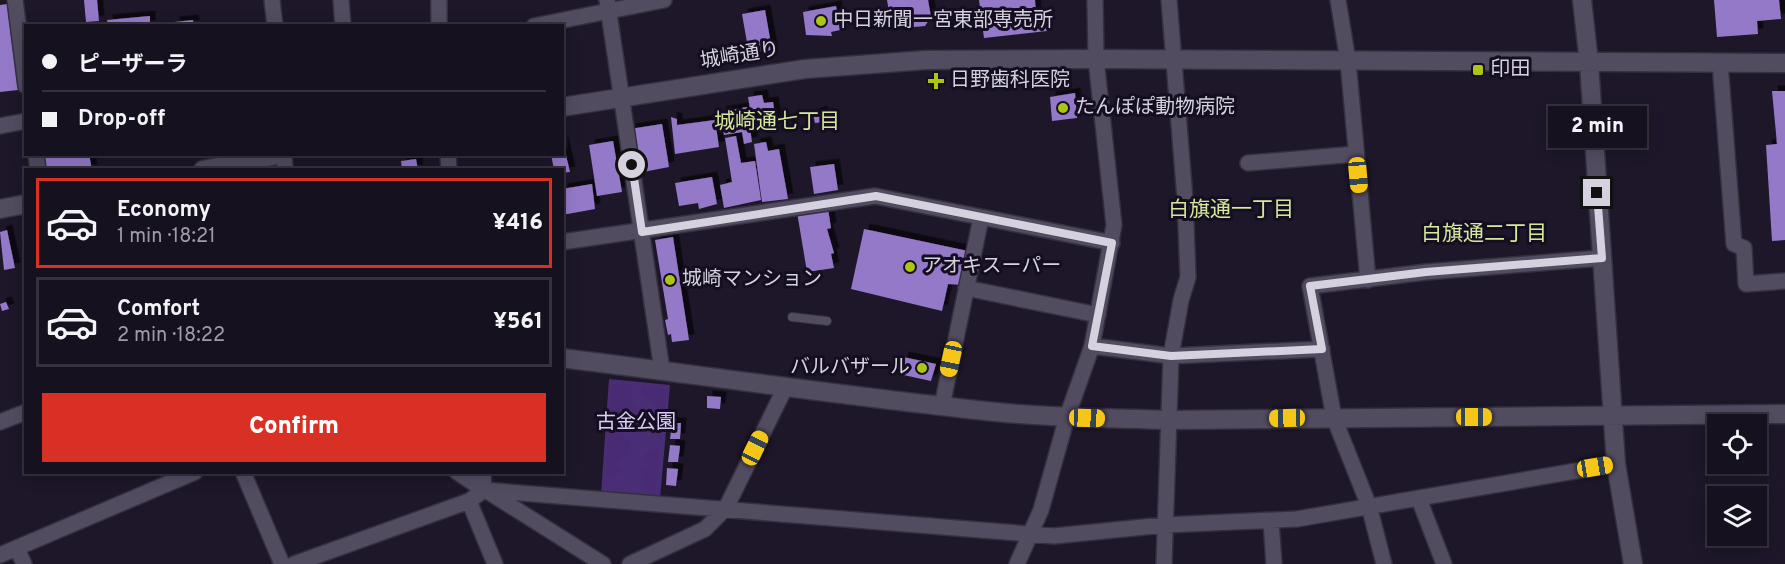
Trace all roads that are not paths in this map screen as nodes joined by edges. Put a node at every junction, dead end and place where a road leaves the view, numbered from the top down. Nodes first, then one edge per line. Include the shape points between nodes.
1 (15, 0) edge
2 (272, 0) edge
3 (341, 0) edge
4 (439, 0) edge
5 (664, 0) edge
6 (1095, 0) edge
7 (1169, 0) edge
8 (1338, 0) edge
9 (1582, 0) edge
10 (607, 5) edge
11 (275, 24) edge
12 (343, 24) edge
13 (440, 24) edge
14 (541, 24) edge
15 (1096, 58) junction
16 (1174, 59) junction
17 (1348, 61) junction
18 (1589, 63) junction
19 (1720, 63) junction
20 (1785, 63) edge
21 (24, 70) edge
22 (622, 98) junction
23 (564, 107) edge
24 (24, 121) edge
25 (0, 126) edge
26 (1356, 154) junction
27 (273, 156) edge
28 (1248, 163) dead end
29 (213, 168) edge
30 (24, 204) edge
31 (0, 209) edge
32 (981, 218) junction
33 (642, 232) junction
34 (564, 242) edge
35 (1112, 243) junction
36 (1602, 258) junction
37 (1368, 280) junction
38 (1785, 281) edge
39 (966, 288) junction
40 (1098, 315) junction
41 (792, 317) dead end
42 (827, 321) dead end
43 (1092, 346) junction
44 (1322, 349) junction
45 (1171, 356) junction
46 (564, 357) edge
47 (662, 370) junction
48 (784, 388) junction
49 (942, 405) junction
50 (24, 413) edge
51 (1785, 414) edge
52 (1067, 417) junction
53 (1613, 417) junction
54 (1334, 418) junction
55 (1168, 420) junction
56 (0, 422) edge
57 (1616, 464) junction
58 (190, 474) edge
59 (244, 474) edge
60 (460, 474) edge
61 (483, 474) edge
62 (484, 490) junction
63 (1419, 499) junction
64 (469, 501) junction
65 (1370, 506) junction
66 (726, 508) junction
67 (1271, 521) junction
68 (1164, 525) junction
69 (1030, 534) junction
70 (17, 548) junction
71 (0, 555) edge
72 (24, 564) edge
73 (282, 564) edge
74 (294, 564) edge
75 (495, 564) edge
76 (603, 564) edge
77 (630, 564) edge
78 (1017, 564) edge
79 (1164, 564) edge
80 (1274, 564) edge
81 (1384, 564) edge
82 (1444, 564) edge
83 (1633, 564) edge

1 - 21 street
2 - 11 street
3 - 12 street
4 - 13 street
5 - 10 street
6 - 15 street
7 - 16 street
8 - 17 street
9 - 18 street
10 - 14 street
10 - 22 street
15 - 16 street, 城崎通り
15 - 22 street, 城崎通り via 926,60 805,69
15 - 35 street via 1114,225
16 - 17 street, 城崎通り
16 - 45 street via 1188,277
17 - 18 street, 城崎通り
17 - 26 street
18 - 19 street, 城崎通り
18 - 36 street
19 - 20 street, 城崎通り
19 - 38 street via 1734,244 1744,248 1746,284
22 - 23 street, 城崎通り
22 - 33 street
24 - 25 street
26 - 28 street
26 - 37 street
27 - 29 street
30 - 31 street
32 - 33 street via 876,196
32 - 35 street
32 - 39 street
33 - 34 street
33 - 47 street
35 - 40 street
36 - 37 street
36 - 53 street
37 - 44 street via 1310,286
39 - 40 street
39 - 49 street
40 - 43 street
41 - 42 lane
43 - 45 street
43 - 52 street
44 - 45 street
44 - 54 street
45 - 55 street
46 - 47 street
47 - 48 street
48 - 49 street
48 - 66 street
49 - 52 street
50 - 56 street
51 - 53 street
52 - 55 street
52 - 69 street via 1041,510
53 - 54 street
53 - 57 street
54 - 55 street
54 - 65 street
55 - 68 street
57 - 63 street
57 - 83 street
58 - 70 street
59 - 73 street
60 - 62 street
61 - 62 street
62 - 64 street
62 - 66 street
62 - 76 street
63 - 65 street
63 - 82 street
64 - 74 street
64 - 75 street
65 - 67 street
65 - 81 street
66 - 69 street
66 - 77 street via 705,529
67 - 68 street
67 - 80 street
68 - 69 street via 1054,536
68 - 79 street
69 - 78 street
70 - 71 street
70 - 72 street

